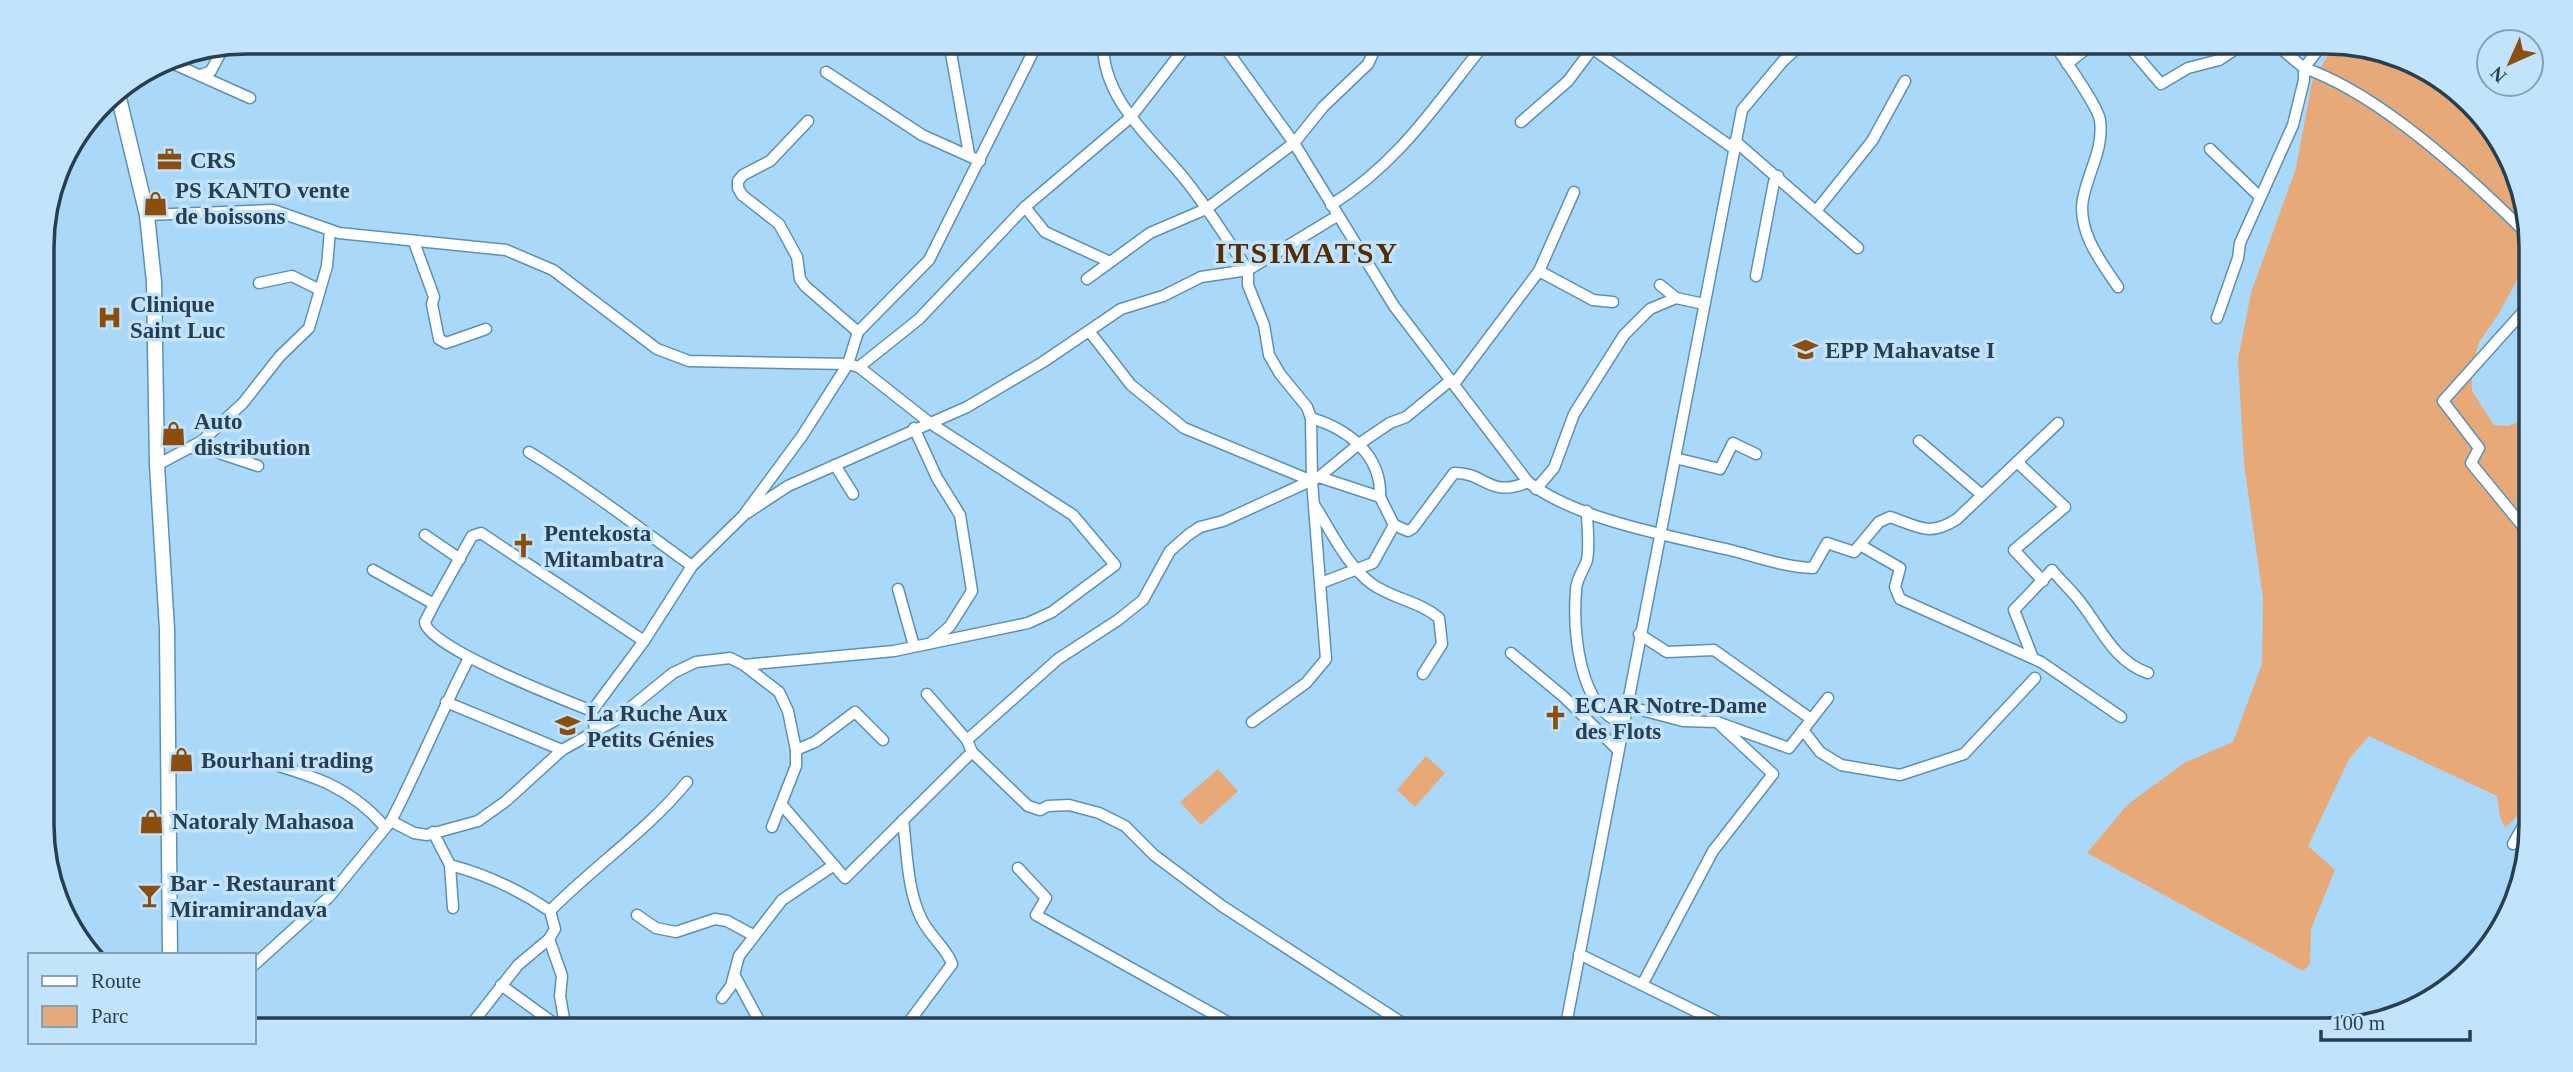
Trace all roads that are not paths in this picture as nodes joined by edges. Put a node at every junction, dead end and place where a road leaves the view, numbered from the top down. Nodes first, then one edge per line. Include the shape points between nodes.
1 (1372, 54) edge
2 (1476, 54) edge
3 (1582, 54) edge
4 (1601, 54) edge
5 (1790, 54) edge
6 (2061, 54) edge
7 (2080, 54) edge
8 (2135, 54) edge
9 (2228, 54) edge
10 (2287, 54) edge
11 (2314, 54) edge
12 (951, 55) edge
13 (1032, 55) edge
14 (1106, 55) edge
15 (1179, 55) edge
16 (1230, 55) edge
17 (219, 57) edge
18 (2067, 64) junction
19 (180, 66) edge
20 (2304, 68) junction
21 (826, 72) dead end
22 (201, 75) junction
23 (1905, 81) dead end
24 (250, 98) dead end
25 (120, 102) edge
26 (1130, 117) junction
27 (808, 121) dead end
28 (1521, 122) dead end
29 (1294, 143) junction
30 (1734, 144) junction
31 (2210, 149) dead end
32 (969, 154) junction
33 (980, 161) junction
34 (1778, 177) junction
35 (1574, 192) dead end
36 (2259, 196) junction
37 (1331, 205) junction
38 (1026, 207) junction
39 (1206, 209) junction
40 (1816, 211) junction
41 (147, 215) junction
42 (1337, 216) junction
43 (2517, 224) edge
44 (330, 230) junction
45 (414, 242) junction
46 (1858, 248) dead end
47 (1110, 262) junction
48 (1248, 270) junction
49 (1539, 271) junction
50 (1756, 276) dead end
51 (1087, 279) dead end
52 (259, 283) dead end
53 (1660, 285) dead end
54 (2118, 287) dead end
55 (318, 289) junction
56 (1676, 298) junction
57 (1613, 302) dead end
58 (1704, 304) junction
59 (2519, 316) edge
60 (2217, 318) dead end
61 (486, 329) dead end
62 (1089, 331) junction
63 (858, 332) junction
64 (854, 365) junction
65 (1452, 382) junction
66 (1311, 418) junction
67 (930, 423) junction
68 (2057, 423) dead end
69 (914, 428) junction
70 (1919, 441) dead end
71 (1359, 443) junction
72 (192, 448) junction
73 (529, 452) dead end
74 (1756, 454) dead end
75 (1675, 458) junction
76 (2017, 462) junction
77 (157, 466) junction
78 (258, 466) dead end
79 (835, 466) junction
80 (1315, 479) junction
81 (1532, 485) junction
82 (853, 494) dead end
83 (1982, 495) junction
84 (1380, 497) junction
85 (1314, 505) junction
86 (1587, 511) junction
87 (743, 516) junction
88 (2519, 522) edge
89 (1394, 525) junction
90 (1659, 535) junction
91 (425, 536) dead end
92 (1860, 545) junction
93 (460, 559) junction
94 (692, 566) junction
95 (373, 570) dead end
96 (1357, 570) junction
97 (2043, 581) junction
98 (1321, 583) junction
99 (898, 589) dead end
100 (434, 604) junction
101 (1639, 634) junction
102 (645, 641) junction
103 (933, 641) junction
104 (914, 646) junction
105 (1511, 653) dead end
106 (469, 658) junction
107 (2033, 658) junction
108 (744, 665) junction
109 (2148, 673) dead end
110 (1423, 674) dead end
111 (2035, 678) dead end
112 (927, 694) dead end
113 (1828, 698) dead end
114 (446, 702) junction
115 (1626, 706) junction
116 (592, 712) junction
117 (2121, 717) dead end
118 (1811, 719) junction
119 (1252, 722) dead end
120 (1717, 722) junction
121 (1623, 724) junction
122 (595, 730) junction
123 (1803, 730) junction
124 (883, 740) dead end
125 (967, 740) junction
126 (562, 750) junction
127 (796, 750) junction
128 (1618, 750) junction
129 (972, 752) junction
130 (265, 762) dead end
131 (687, 782) dead end
132 (782, 805) junction
133 (903, 820) junction
134 (388, 823) junction
135 (772, 827) dead end
136 (433, 832) junction
137 (2518, 835) edge
138 (2513, 844) dead end
139 (450, 865) junction
140 (834, 865) junction
141 (1018, 868) dead end
142 (453, 908) dead end
143 (550, 911) junction
144 (637, 915) dead end
145 (753, 935) junction
146 (549, 939) junction
147 (170, 953) edge
148 (1579, 954) junction
149 (256, 963) edge
150 (735, 976) junction
151 (1643, 983) junction
152 (501, 985) junction
153 (722, 998) dead end
154 (1394, 1017) edge
155 (1567, 1017) edge
156 (1709, 1017) edge
157 (476, 1018) edge
158 (547, 1018) edge
159 (563, 1018) edge
160 (757, 1018) edge
161 (912, 1018) edge
162 (1220, 1018) edge

1 - 29 street
2 - 37 street via 1412,137 1367,183
3 - 28 street via 1568,81
4 - 30 street
5 - 30 street via 1742,110
6 - 18 street
7 - 18 street
8 - 9 street via 2161,84 2188,68
10 - 20 street
11 - 20 street
12 - 32 street
13 - 33 street
14 - 26 street via 1111,82
15 - 26 street
16 - 29 street
17 - 22 street via 211,71
18 - 54 street via 2100,118 2100,140 2083,200 2085,226
19 - 22 street
20 - 36 street via 2293,125
20 - 43 street via 2330,77 2393,120 2487,194
21 - 32 street via 922,135
22 - 24 street
23 - 40 street via 1872,141
25 - 41 main road
26 - 38 street
26 - 39 street
27 - 63 street via 770,161 744,175 738,188 779,224 797,257 805,286
29 - 37 street
29 - 39 street
30 - 34 street
30 - 58 street
31 - 36 street
32 - 33 street
33 - 63 street via 929,260
34 - 40 street
34 - 50 street
35 - 49 street
36 - 60 street
37 - 42 street
38 - 47 street via 1045,232
38 - 64 street via 919,319
39 - 47 street via 1150,233
39 - 48 street
40 - 46 street
41 - 44 street via 273,210
41 - 77 main road via 158,359
42 - 48 street
42 - 65 street via 1394,306
44 - 45 street
44 - 55 street via 327,265
45 - 61 street via 434,297 439,339 446,343
45 - 64 street via 506,250 531,258 580,288 657,349 689,361
47 - 51 street
48 - 62 street via 1201,277 1163,296 1121,309
48 - 66 street via 1248,285 1265,325 1269,355
49 - 57 street via 1592,300
49 - 65 street
52 - 55 street via 292,276
53 - 56 street
55 - 72 street via 309,328 243,403
56 - 58 street
56 - 81 street via 1650,309 1624,335 1574,414 1554,468
58 - 75 street
59 - 88 street via 2443,401 2479,448 2471,463
62 - 67 street via 967,407
62 - 80 street via 1131,385 1184,428
63 - 64 street
64 - 67 street
64 - 87 street
65 - 71 street via 1406,418
65 - 81 street
66 - 71 street via 1334,425
66 - 80 street
67 - 69 street
67 - 103 street via 1073,515 1115,565 1041,619
68 - 76 street
69 - 79 street
69 - 103 street via 960,515 972,591 950,626
70 - 83 street
71 - 80 street
71 - 84 street via 1376,467
72 - 77 street
72 - 78 street
73 - 94 street via 592,490
74 - 75 street via 1733,443 1720,469
75 - 90 street
76 - 83 street
76 - 97 street via 2064,507 2014,550
77 - 147 main road via 166,629
79 - 82 street
79 - 87 street via 788,486
80 - 84 street
80 - 85 street
80 - 125 street via 1188,535 1170,551 1143,600 1058,659
81 - 86 street
81 - 89 street via 1501,489 1454,473 1413,528 1408,531
83 - 92 street via 1940,530 1890,516
84 - 89 street
85 - 96 street
85 - 98 street
86 - 90 street
86 - 121 street via 1587,559 1576,587 1579,666 1595,700 1612,720
87 - 94 street
89 - 96 street via 1379,557
90 - 92 street via 1801,568 1814,568 1827,543 1854,552
90 - 101 street
91 - 93 street
92 - 107 street via 1900,568 1895,587 1900,599
93 - 100 street
93 - 102 street via 472,536 481,533
94 - 102 street
95 - 100 street
96 - 98 street
96 - 110 street via 1392,596 1439,618 1442,643
97 - 107 street via 2014,610
97 - 109 street via 2052,570 2115,652 2133,668
98 - 119 street via 1326,659 1306,683
99 - 104 street
100 - 106 street via 425,628
101 - 115 street
101 - 118 street via 1667,652 1714,650
102 - 116 street
103 - 104 street
104 - 108 street via 822,660
105 - 128 street
106 - 114 street
106 - 116 street
107 - 117 street
108 - 122 street via 730,658 696,662 673,673 614,721
108 - 127 street via 779,692
111 - 123 street via 1964,754 1900,775 1841,765 1820,752
112 - 125 street
113 - 118 street
114 - 126 street
114 - 134 street via 426,752
115 - 120 street via 1683,721
115 - 121 street
116 - 122 street
118 - 123 street
120 - 123 street via 1784,748
120 - 151 street via 1773,774 1713,851
121 - 128 street
122 - 126 street
124 - 127 street via 855,712 815,742
125 - 129 street
126 - 136 street via 478,821
127 - 132 street via 796,766
128 - 148 street
129 - 133 street
129 - 154 street via 1028,806 1040,810 1069,804 1125,827 1222,906
130 - 134 street via 317,777 364,803
131 - 143 street via 662,814
132 - 135 street
132 - 140 street
133 - 140 street via 845,878
133 - 161 street via 913,896 921,919 952,964
134 - 136 street via 414,833
134 - 149 street via 329,897
136 - 139 street
137 - 138 street
139 - 142 street
139 - 143 street via 520,890
140 - 145 street via 789,894
141 - 162 street via 1046,898 1036,915
143 - 146 street via 555,929
144 - 145 street via 656,928 676,932 715,919 727,920
145 - 150 street via 739,956
146 - 152 street
146 - 159 street via 562,976
148 - 151 street
148 - 155 street
150 - 153 street
150 - 160 street
151 - 156 street
152 - 157 street
152 - 158 street

